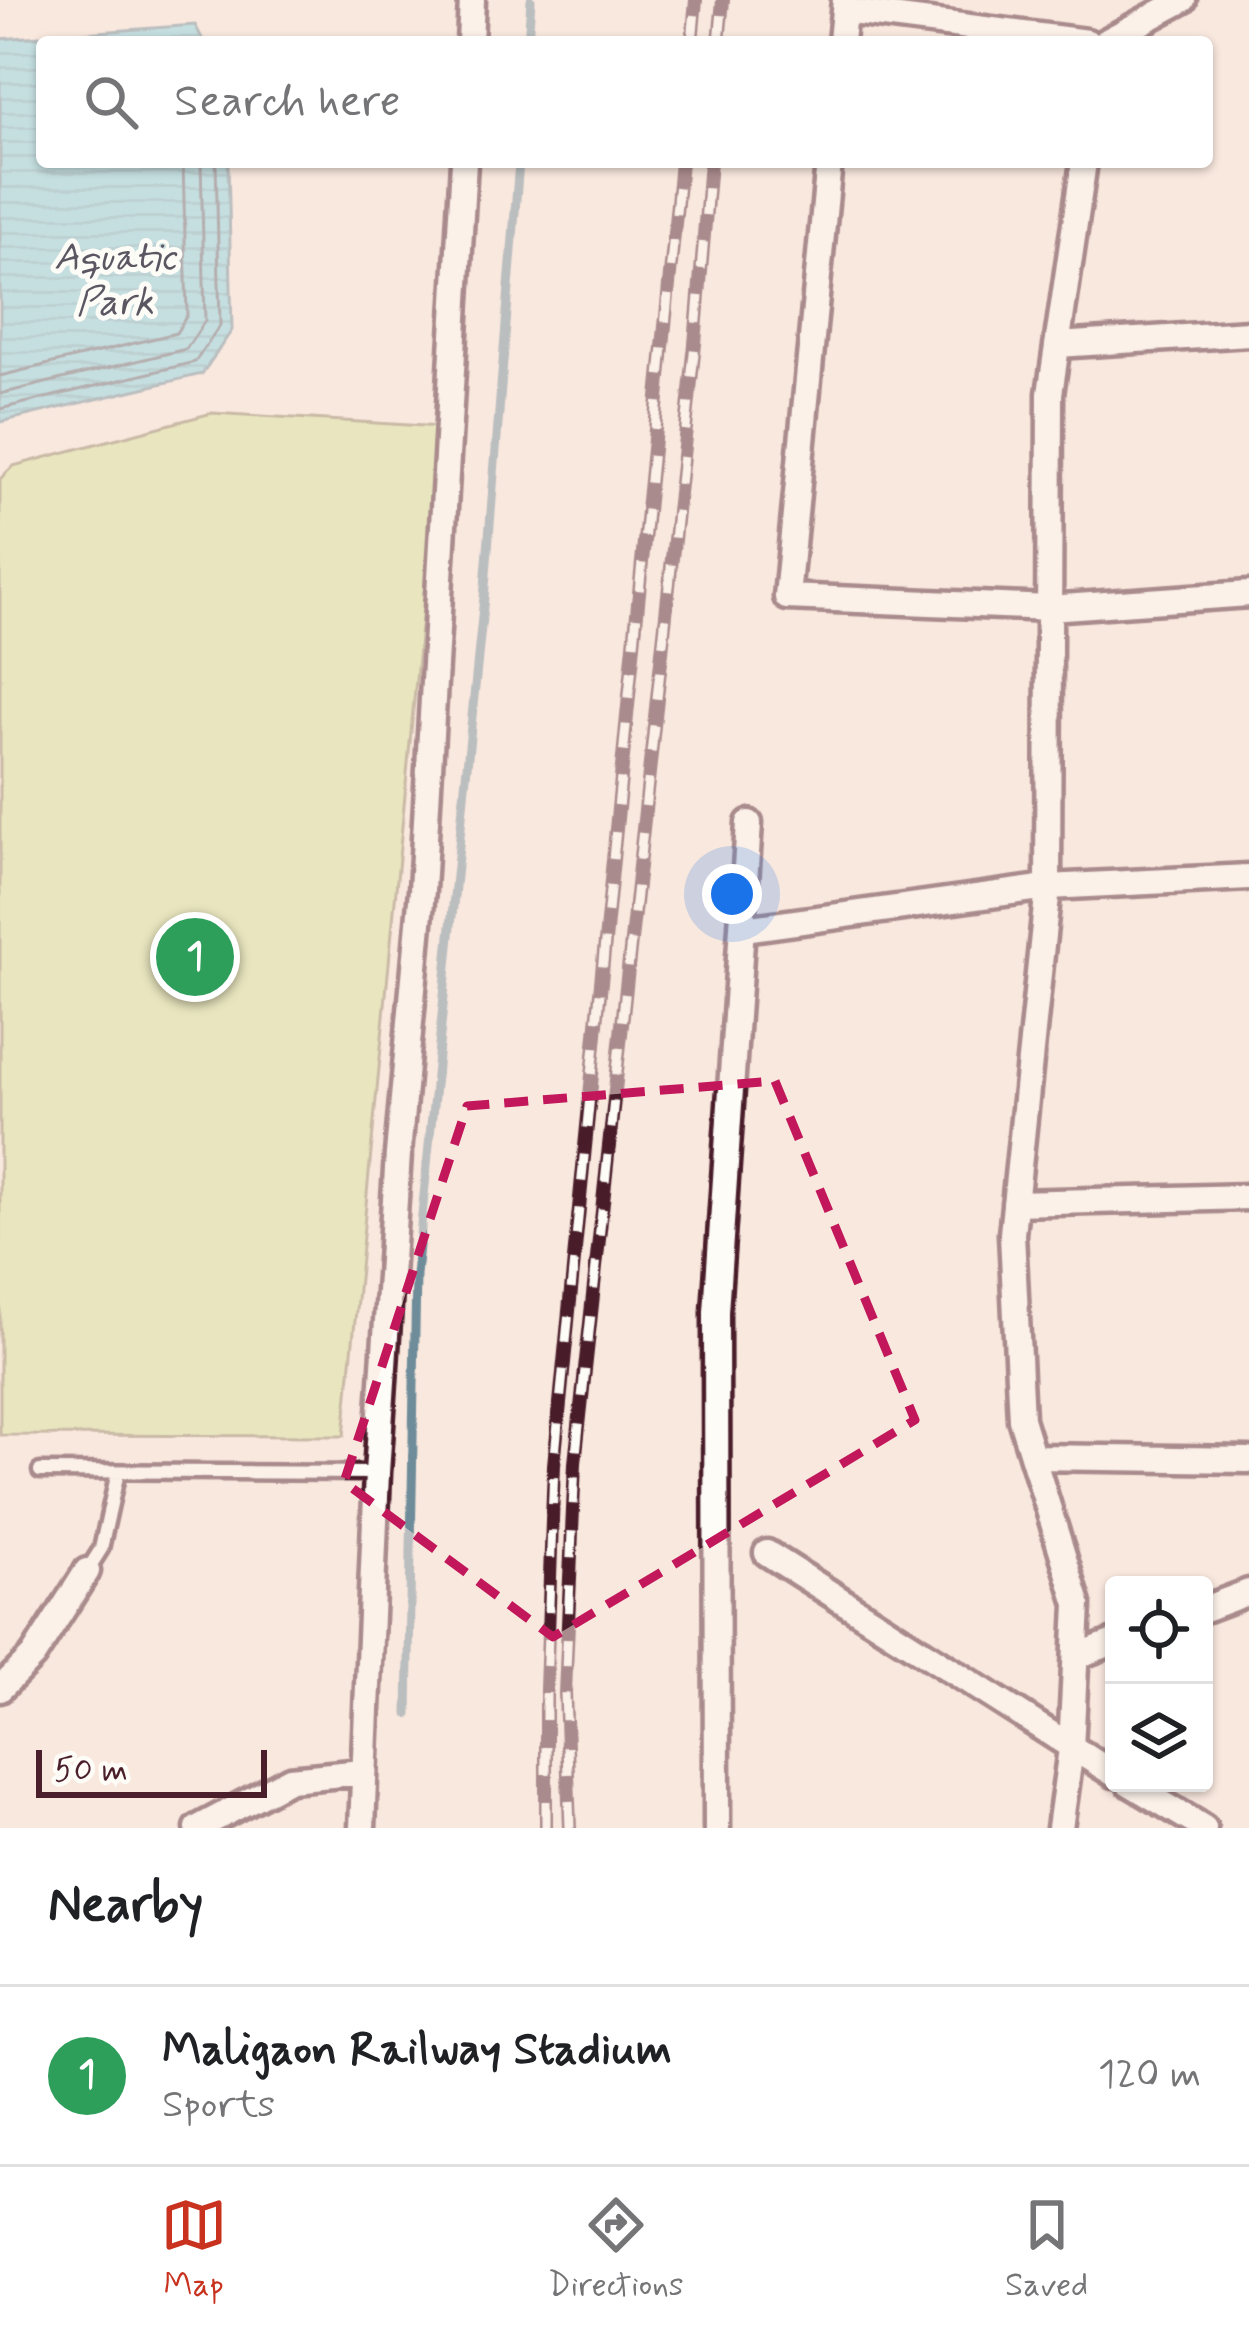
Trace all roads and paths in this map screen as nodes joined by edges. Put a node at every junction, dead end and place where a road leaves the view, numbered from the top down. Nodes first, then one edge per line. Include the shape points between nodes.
1 (472, 0) edge
2 (1183, 0) edge
3 (845, 6) edge
4 (470, 36) edge
5 (842, 36) edge
6 (1047, 36) edge
7 (1116, 36) edge
8 (464, 168) edge
9 (828, 168) edge
10 (1083, 168) edge
11 (1249, 333) edge
12 (1057, 345) junction
13 (1249, 594) edge
14 (1049, 608) junction
15 (749, 823) dead end
16 (1249, 877) edge
17 (1048, 887) junction
18 (744, 929) junction
19 (1249, 1197) edge
20 (1015, 1203) junction
21 (1033, 1456) junction
22 (1249, 1460) edge
23 (40, 1471) dead end
24 (118, 1472) junction
25 (377, 1474) junction
26 (767, 1553) dead end
27 (87, 1571) joint
28 (1249, 1592) edge
29 (1213, 1606) edge
30 (1105, 1645) edge
31 (1077, 1656) junction
32 (0, 1688) edge
33 (1072, 1749) junction
34 (1105, 1769) edge
35 (362, 1772) junction
36 (1144, 1792) edge
37 (198, 1828) edge
38 (362, 1828) edge
39 (717, 1828) edge
40 (1060, 1828) edge
41 (1204, 1828) edge

1 - 4 street
2 - 7 street
3 - 5 street
3 - 6 street
8 - 25 street via 422,890
9 - 14 street via 787,597
10 - 12 street
11 - 12 street
12 - 14 street
13 - 14 street
14 - 17 street
15 - 18 street
16 - 17 street
17 - 18 street
17 - 20 street
18 - 39 street via 716,1312
19 - 20 street
20 - 21 street via 1021,1419
21 - 22 street
21 - 31 street via 1078,1604
23 - 24 lane
24 - 25 lane
24 - 27 lane via 101,1549
25 - 35 street
26 - 33 street
27 - 32 street via 33,1656
28 - 29 street
30 - 31 street
31 - 33 street
33 - 34 street
33 - 40 street
35 - 37 street via 290,1779
35 - 38 street
36 - 41 street

